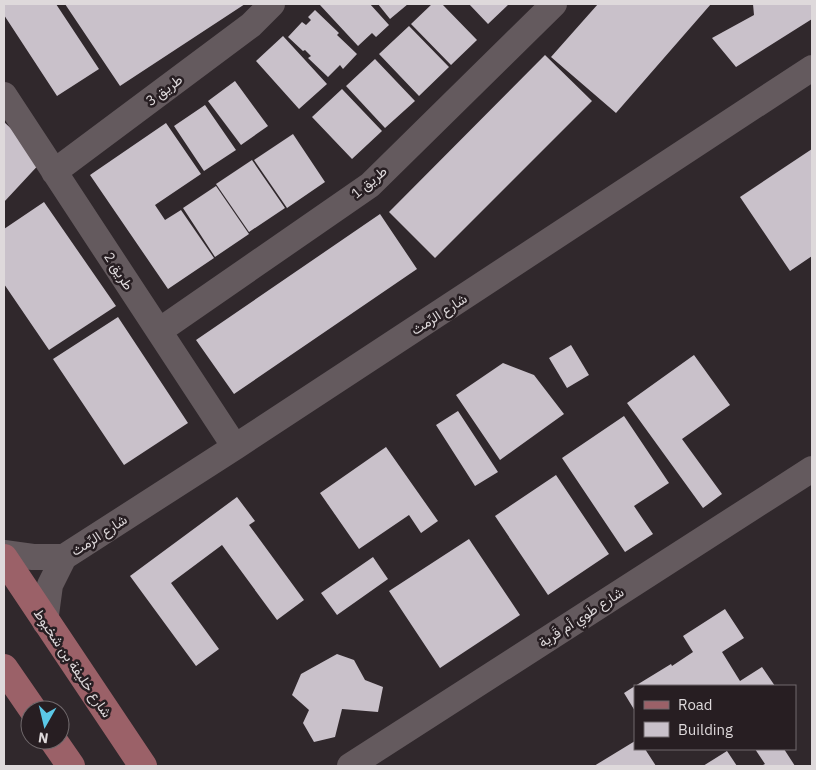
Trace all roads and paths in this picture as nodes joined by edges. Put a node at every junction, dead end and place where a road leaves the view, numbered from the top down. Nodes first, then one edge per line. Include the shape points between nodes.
1 (272, 4) edge
2 (554, 4) edge
3 (812, 68) edge
4 (4, 95) edge
5 (54, 172) junction
6 (159, 331) junction
7 (235, 447) junction
8 (812, 468) edge
9 (4, 553) edge
10 (64, 557) junction
11 (4, 558) edge
12 (45, 622) junction
13 (4, 668) edge
14 (26, 700) edge
15 (60, 750) edge
16 (71, 766) edge
17 (143, 766) edge
18 (350, 766) edge

1 - 5 street, طريق 3 via 251,25
2 - 6 street, طريق 1 via 370,185
3 - 7 street, شارع الرِّمث
4 - 5 street, طريق 2
5 - 6 street, طريق 2
6 - 7 street, طريق 2
7 - 10 street, شارع الرِّمث
8 - 18 street, شارع طَوي أم قَرية
9 - 10 street, شارع الرِّمث
10 - 12 street, شارع الرِّمث via 50,585
11 - 12 main road, شارع خليفة بن شخبوط
12 - 17 main road, شارع خليفة بن شخبوط
13 - 14 main road
15 - 16 main road

